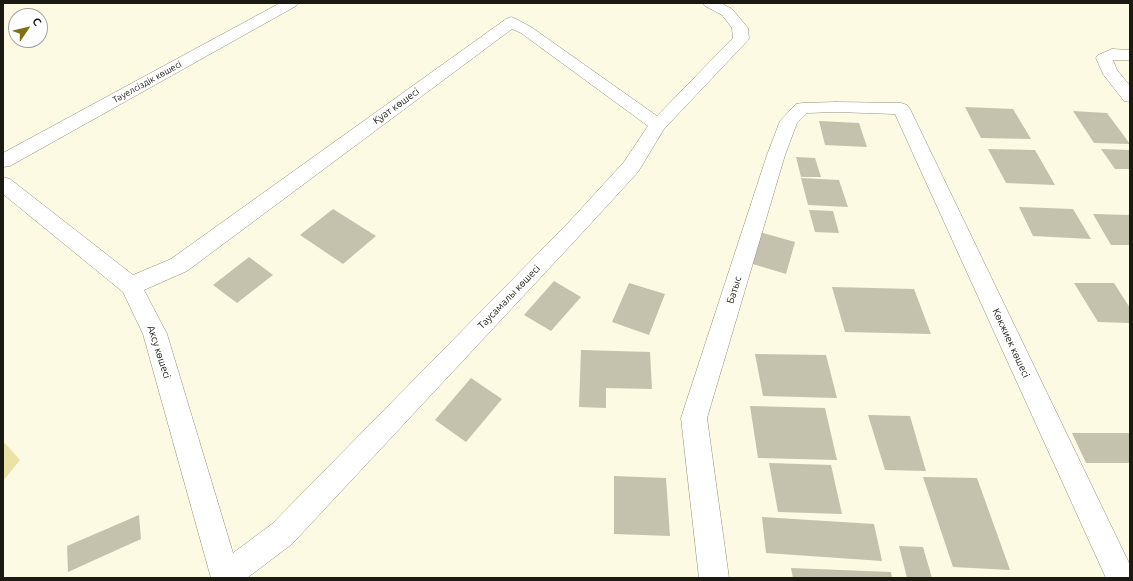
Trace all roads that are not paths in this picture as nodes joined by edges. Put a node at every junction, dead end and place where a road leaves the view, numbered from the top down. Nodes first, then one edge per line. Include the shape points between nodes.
1 (291, 3) edge
2 (710, 3) edge
3 (1130, 55) edge
4 (1130, 97) edge
5 (901, 109) joint
6 (658, 125) junction
7 (3, 161) edge
8 (3, 184) edge
9 (131, 286) junction
10 (226, 577) edge
11 (714, 578) edge
12 (1121, 578) edge

1 - 7 street, Тәуелсіздік көшесі
2 - 6 street, Таусамалы көшесі via 727,12 740,28 741,39
3 - 4 street via 1112,54 1104,58 1109,71
5 - 11 street, Батыс via 802,108 789,121 694,418
5 - 12 street, Көкжиек көшесі
6 - 9 street, Қуат көшесі via 526,30 511,22 179,265
6 - 10 street, Таусамалы көшесі via 626,172 282,534
8 - 9 street, Аксу көшесі
9 - 10 street, Аксу көшесі via 155,334

